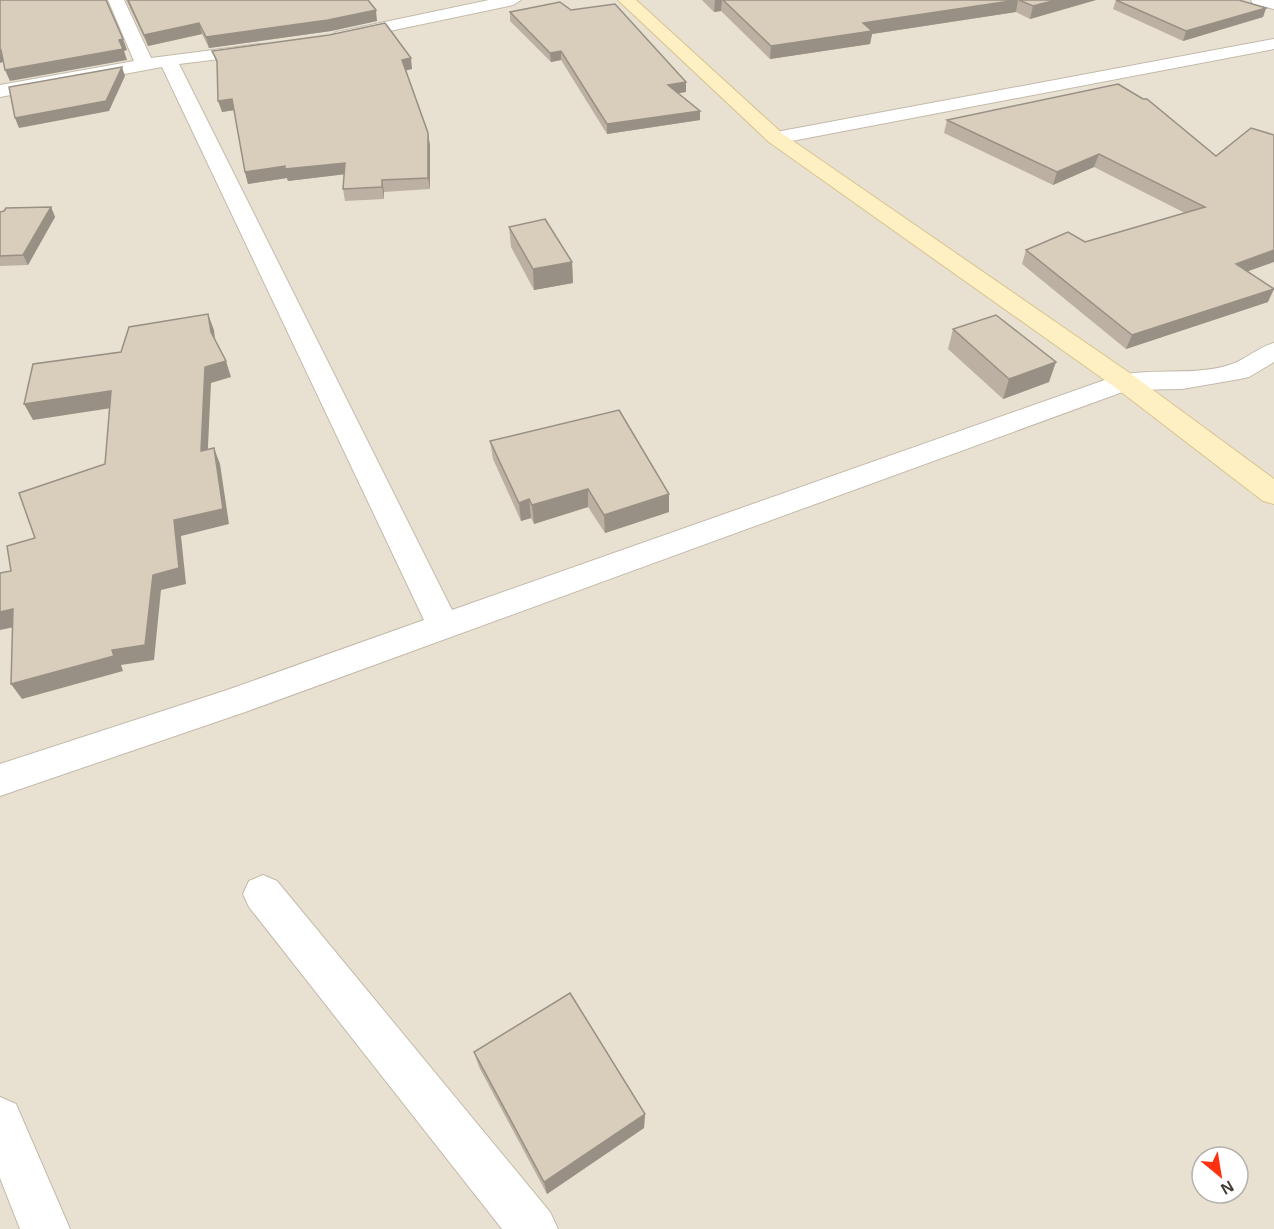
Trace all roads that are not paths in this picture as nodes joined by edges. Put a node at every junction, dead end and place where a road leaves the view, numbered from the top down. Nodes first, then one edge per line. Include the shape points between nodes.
1 (116, 0) edge
2 (513, 0) edge
3 (626, 0) edge
4 (1259, 0) edge
5 (1274, 4) edge
6 (320, 40) edge
7 (1274, 44) edge
8 (273, 47) edge
9 (157, 62) junction
10 (0, 91) edge
11 (776, 138) junction
12 (1274, 351) edge
13 (1125, 382) junction
14 (1274, 494) edge
15 (444, 627) junction
16 (0, 780) edge
17 (263, 894) dead end
18 (0, 1120) edge
19 (45, 1229) edge
20 (533, 1229) edge

1 - 9 street
2 - 6 street
3 - 11 main road
4 - 5 street
7 - 11 street
8 - 9 street
9 - 10 street
9 - 15 street
11 - 13 main road
12 - 13 street via 1240,371 1182,381
13 - 14 main road
13 - 15 street
15 - 16 street
17 - 20 street
18 - 19 street

